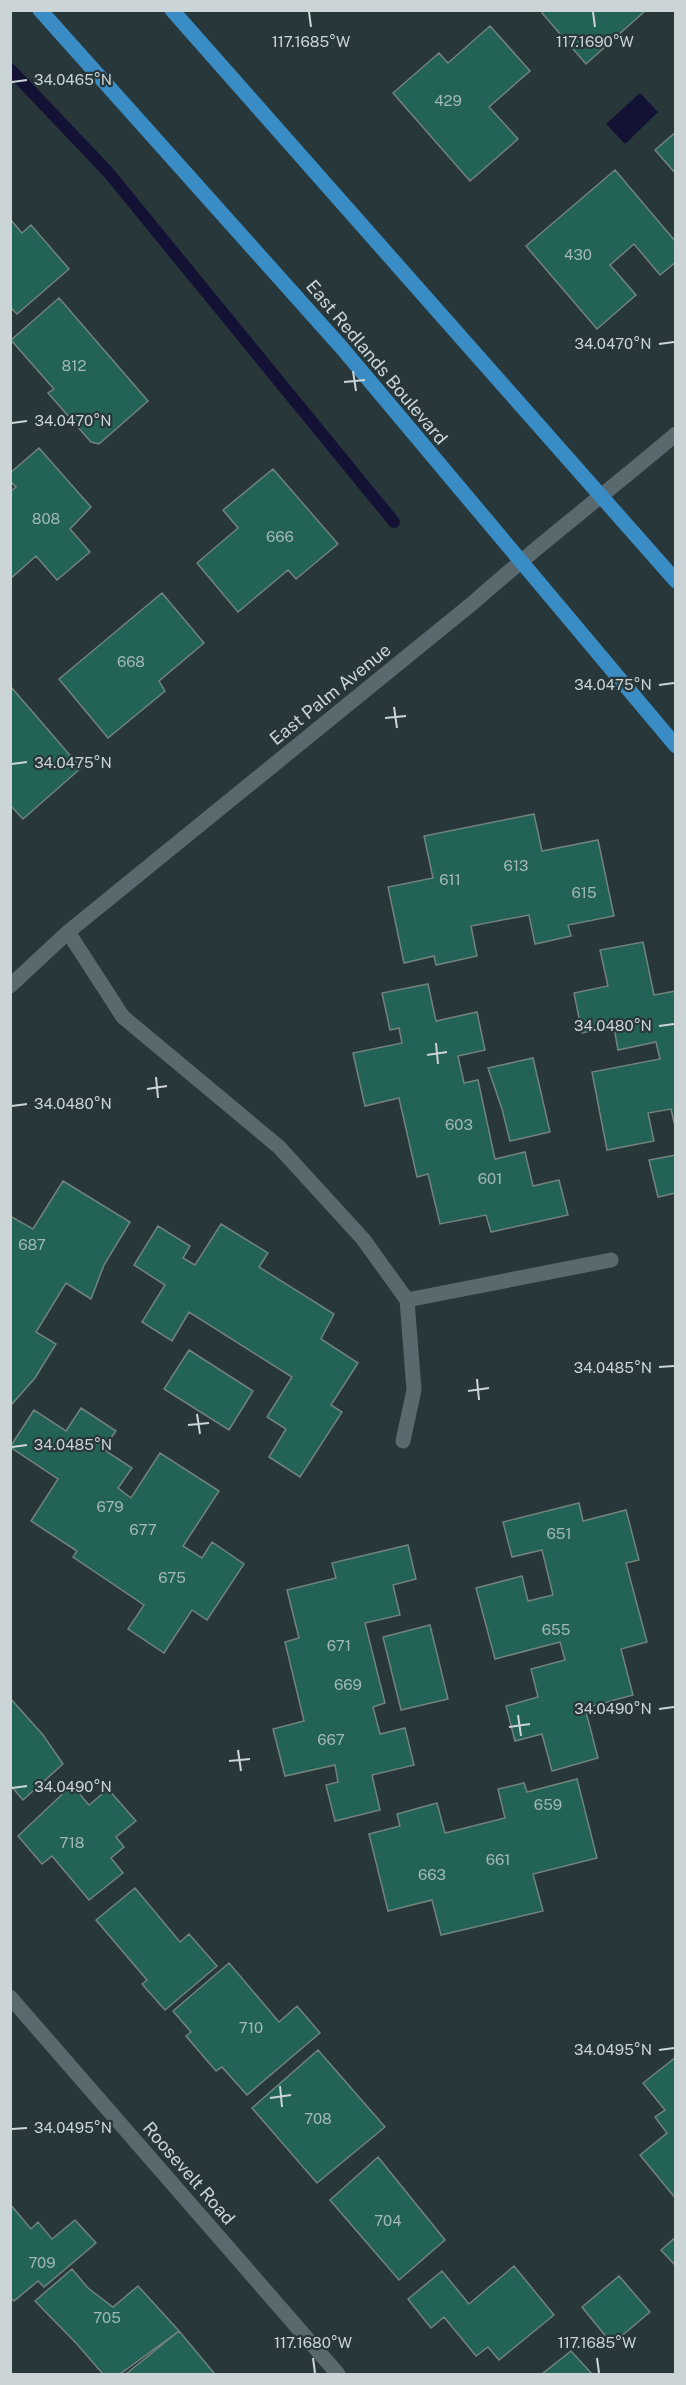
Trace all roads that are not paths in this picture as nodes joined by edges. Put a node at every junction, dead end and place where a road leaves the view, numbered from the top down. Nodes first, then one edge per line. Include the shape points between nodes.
1 (40, 10) edge
2 (172, 10) edge
3 (675, 434) edge
4 (602, 497) junction
5 (520, 561) junction
6 (675, 581) edge
7 (675, 746) edge
8 (68, 932) junction
9 (10, 986) edge
10 (611, 1260) dead end
11 (407, 1300) junction
12 (403, 1441) dead end
13 (10, 1997) edge
14 (338, 2374) edge

1 - 5 main road, East Redlands Boulevard via 342,348
2 - 4 main road
3 - 4 street, East Palm Avenue
4 - 5 street, East Palm Avenue
4 - 6 main road
5 - 7 main road, East Redlands Boulevard
5 - 8 street, East Palm Avenue
8 - 9 street, East Palm Avenue
8 - 11 street via 123,1017 279,1147 363,1239
10 - 11 street
11 - 12 street via 414,1390
13 - 14 street, Roosevelt Road

